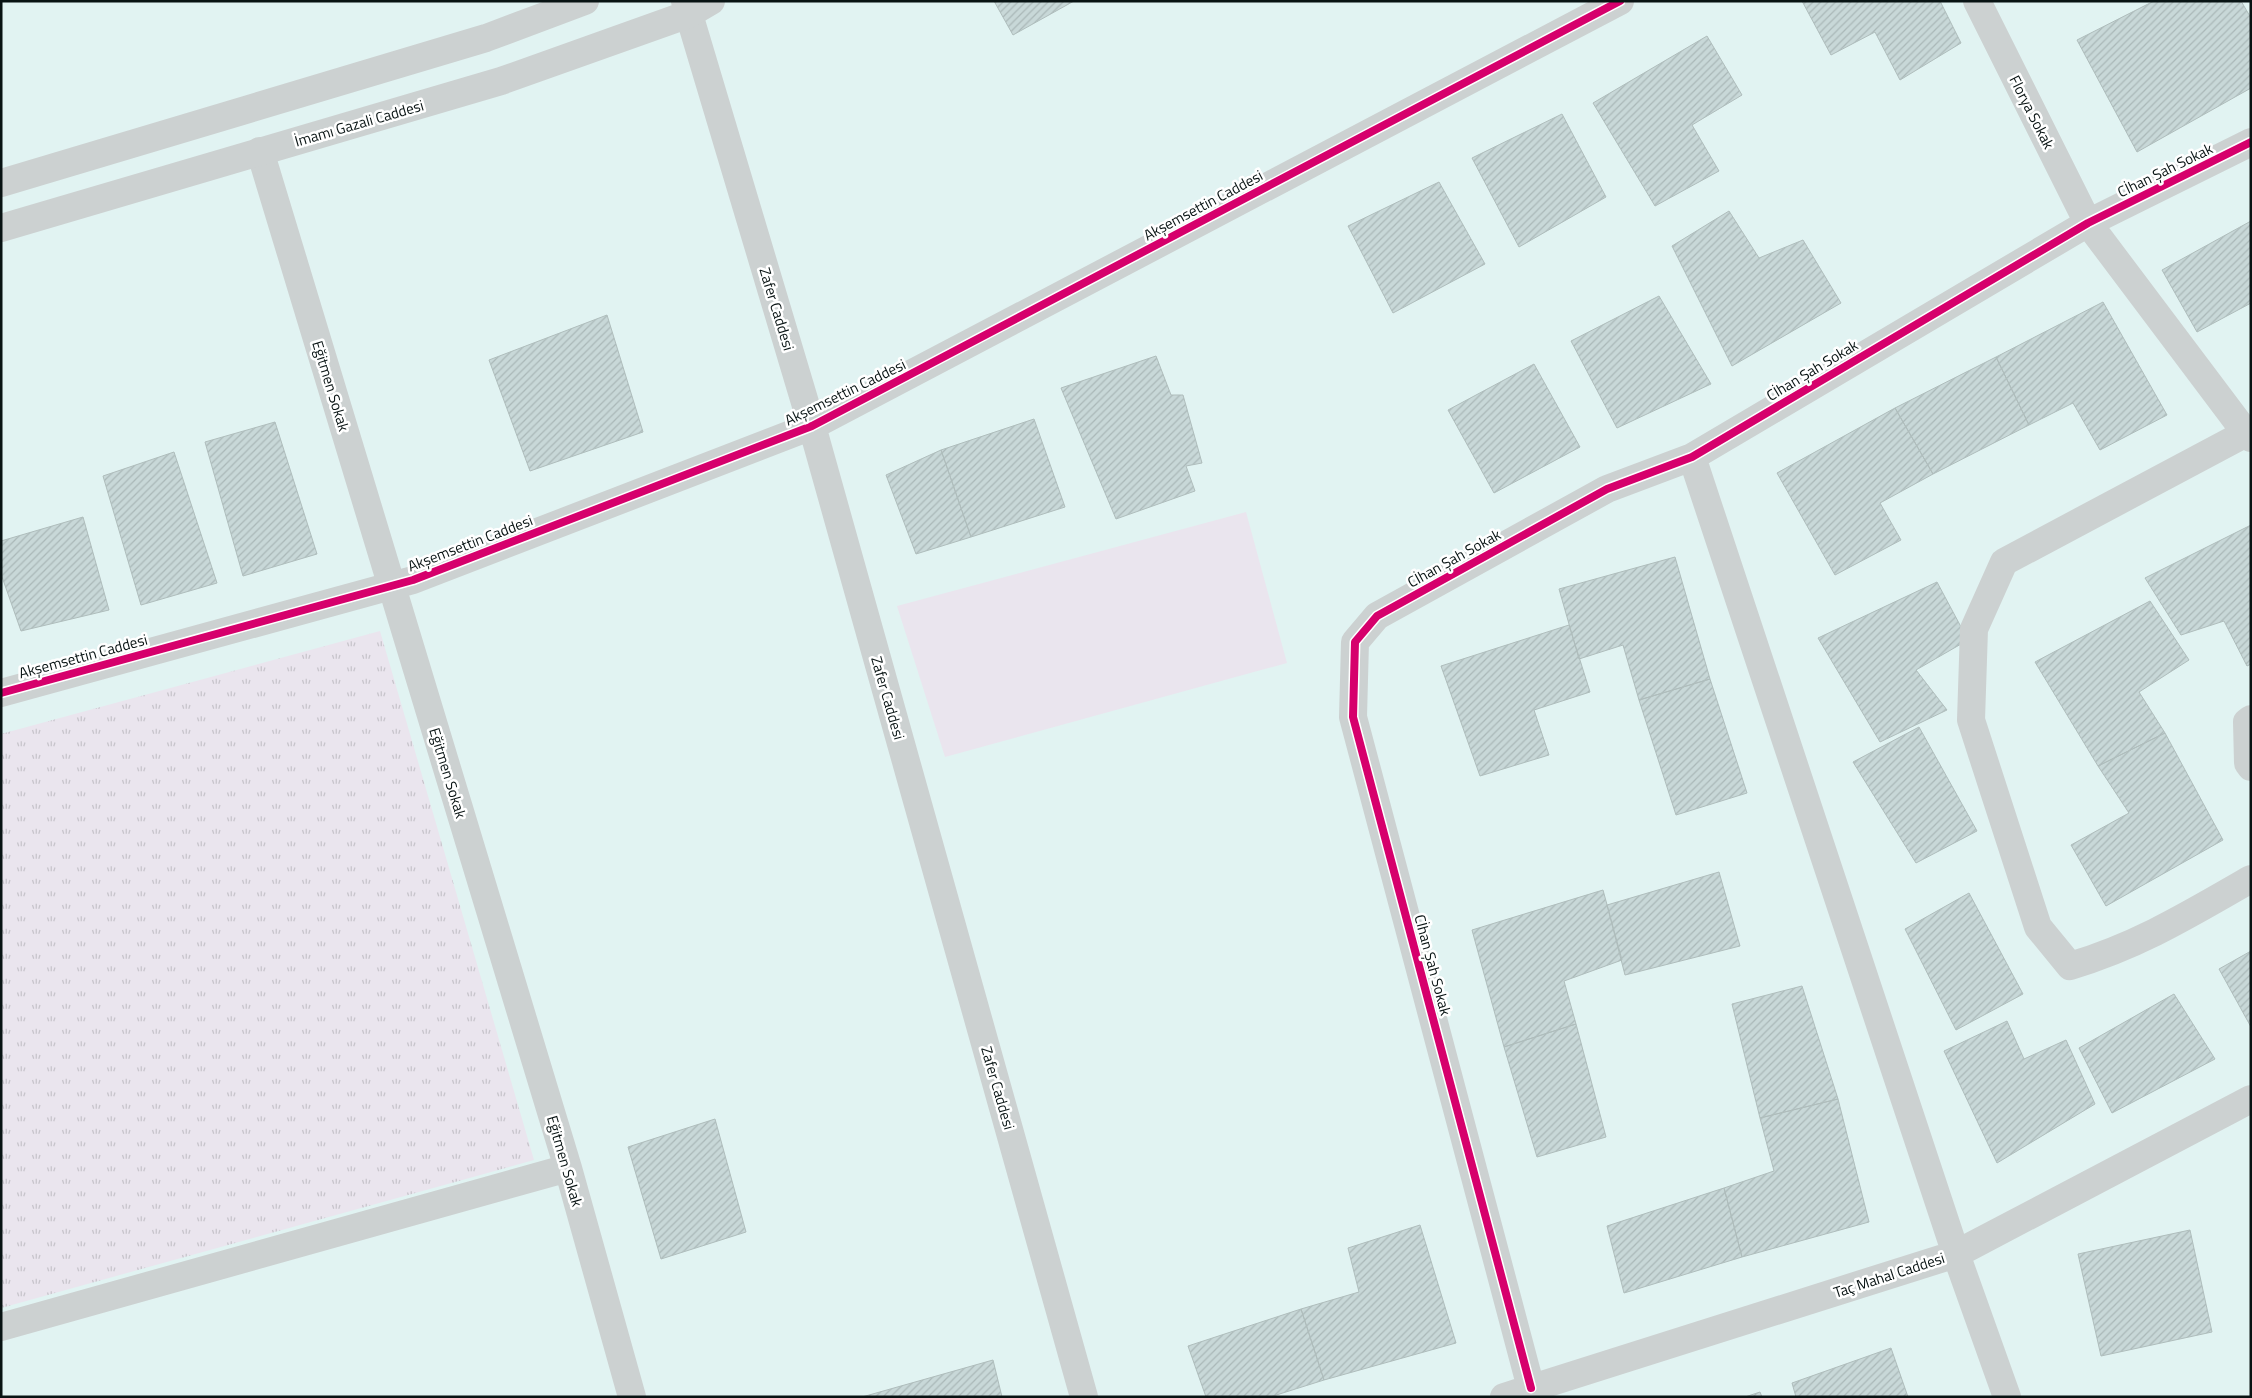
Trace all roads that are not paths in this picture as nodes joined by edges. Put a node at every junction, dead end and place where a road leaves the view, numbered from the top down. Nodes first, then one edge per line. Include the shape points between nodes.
1 (585, 1) edge
2 (1620, 1) edge
3 (1977, 1) edge
4 (695, 5) edge
5 (2251, 142) edge
6 (260, 151) junction
7 (1, 183) edge
8 (2088, 223) junction
9 (1, 228) edge
10 (812, 426) junction
11 (2248, 436) edge
12 (1692, 457) junction
13 (391, 586) junction
14 (1, 693) edge
15 (2251, 719) edge
16 (2251, 767) edge
17 (2251, 879) edge
18 (2251, 1099) edge
19 (568, 1168) junction
20 (1956, 1254) junction
21 (1, 1327) edge
22 (1531, 1388) junction
23 (632, 1397) edge
24 (1084, 1397) edge
25 (1504, 1397) edge
26 (2007, 1397) edge

1 - 7 street via 486,38
2 - 10 street, Akşemsettin Caddesi
3 - 8 street, Florya Sokak
4 - 6 street, İmamı Gazali Caddesi via 501,81
4 - 10 street, Zafer Caddesi
5 - 8 street, Cİhan Şah Sokak
6 - 9 street, İmamı Gazali Caddesi
6 - 13 street, Eğitmen Sokak
8 - 11 street, Florya Sokak
8 - 12 street, Cİhan Şah Sokak
10 - 13 street, Akşemsettin Caddesi
10 - 24 street, Zafer Caddesi
11 - 17 street via 2004,562 1974,629 1971,720 2038,926 2070,966 2157,933
12 - 20 street
12 - 22 street, Cİhan Şah Sokak via 1607,489 1377,616 1355,642 1354,717
13 - 14 street, Akşemsettin Caddesi
13 - 19 street, Eğitmen Sokak
15 - 16 street via 2247,722 2248,763
18 - 20 street, Taç Mahal Caddesi
19 - 21 street
19 - 23 street, Eğitmen Sokak
20 - 22 street, Taç Mahal Caddesi
20 - 26 street
22 - 25 street, Taç Mahal Caddesi

